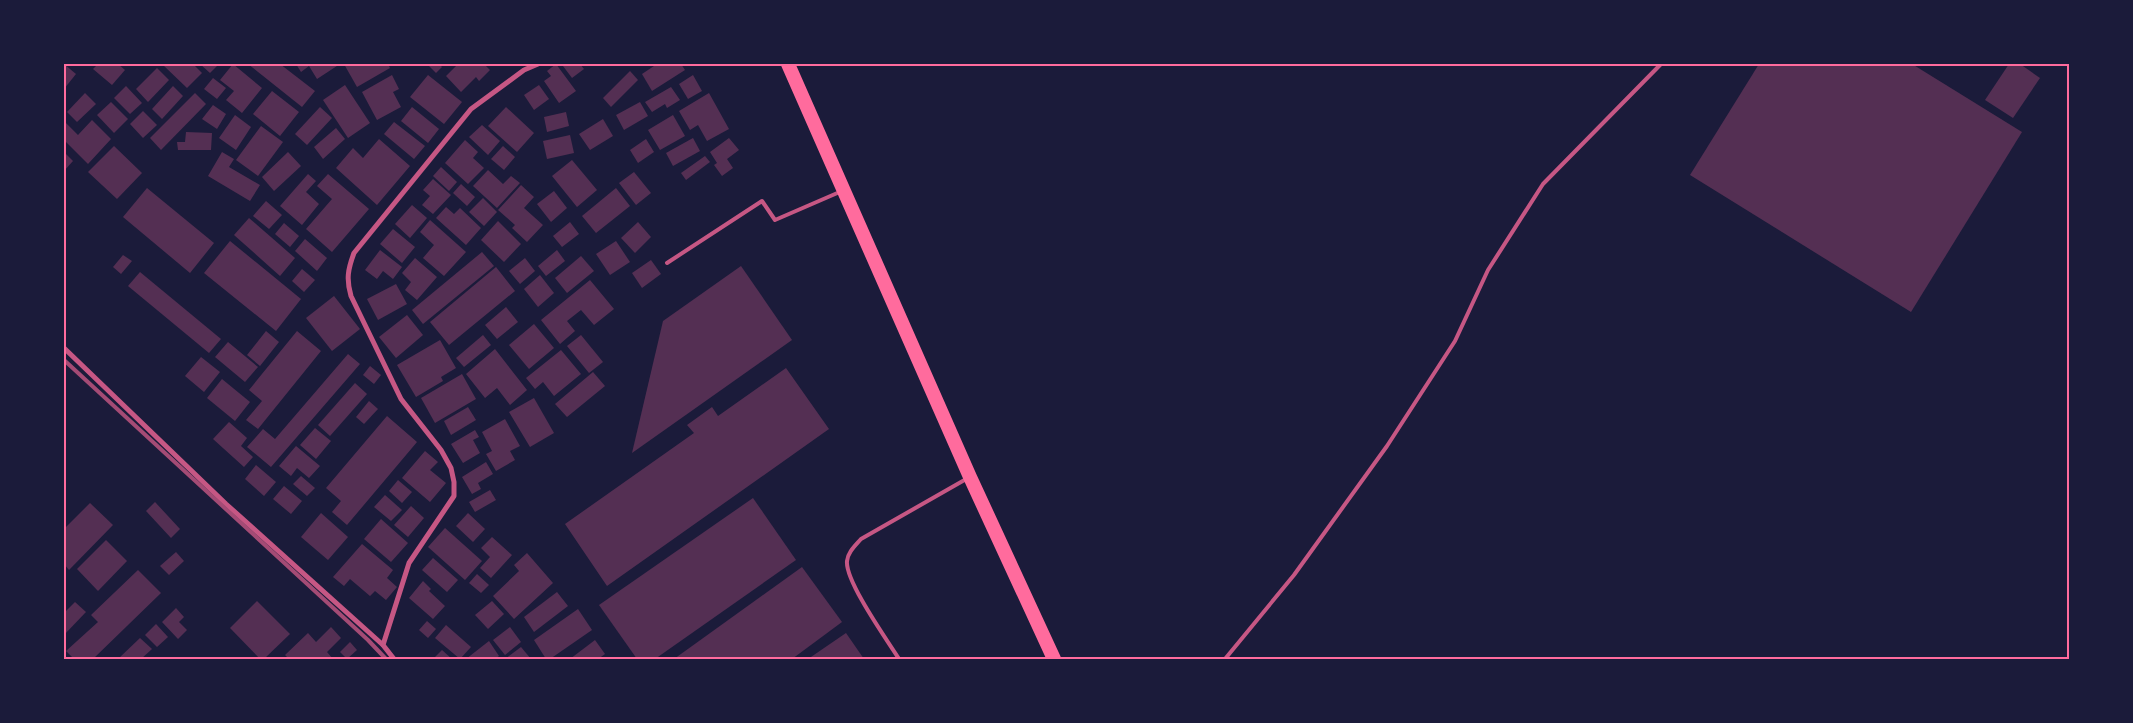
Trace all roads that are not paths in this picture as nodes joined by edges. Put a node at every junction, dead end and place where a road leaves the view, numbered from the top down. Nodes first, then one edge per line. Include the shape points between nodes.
1 (538, 64) edge
2 (788, 64) edge
3 (1661, 64) edge
4 (844, 190) junction
5 (667, 263) dead end
6 (64, 348) edge
7 (970, 477) junction
8 (383, 645) junction
9 (394, 659) edge
10 (899, 659) edge
11 (1054, 659) edge
12 (1225, 659) edge

1 - 8 street via 524,70 472,109 354,253 347,270 351,296 401,398 441,450 454,482 454,496 409,563
2 - 4 highway
3 - 12 lane via 1543,184 1488,270 1455,341 1387,446 1294,575
4 - 5 lane via 775,220 762,201
4 - 7 highway
6 - 8 street via 226,504
7 - 10 lane via 861,539 850,551 847,562 850,579
7 - 11 highway
8 - 9 street

